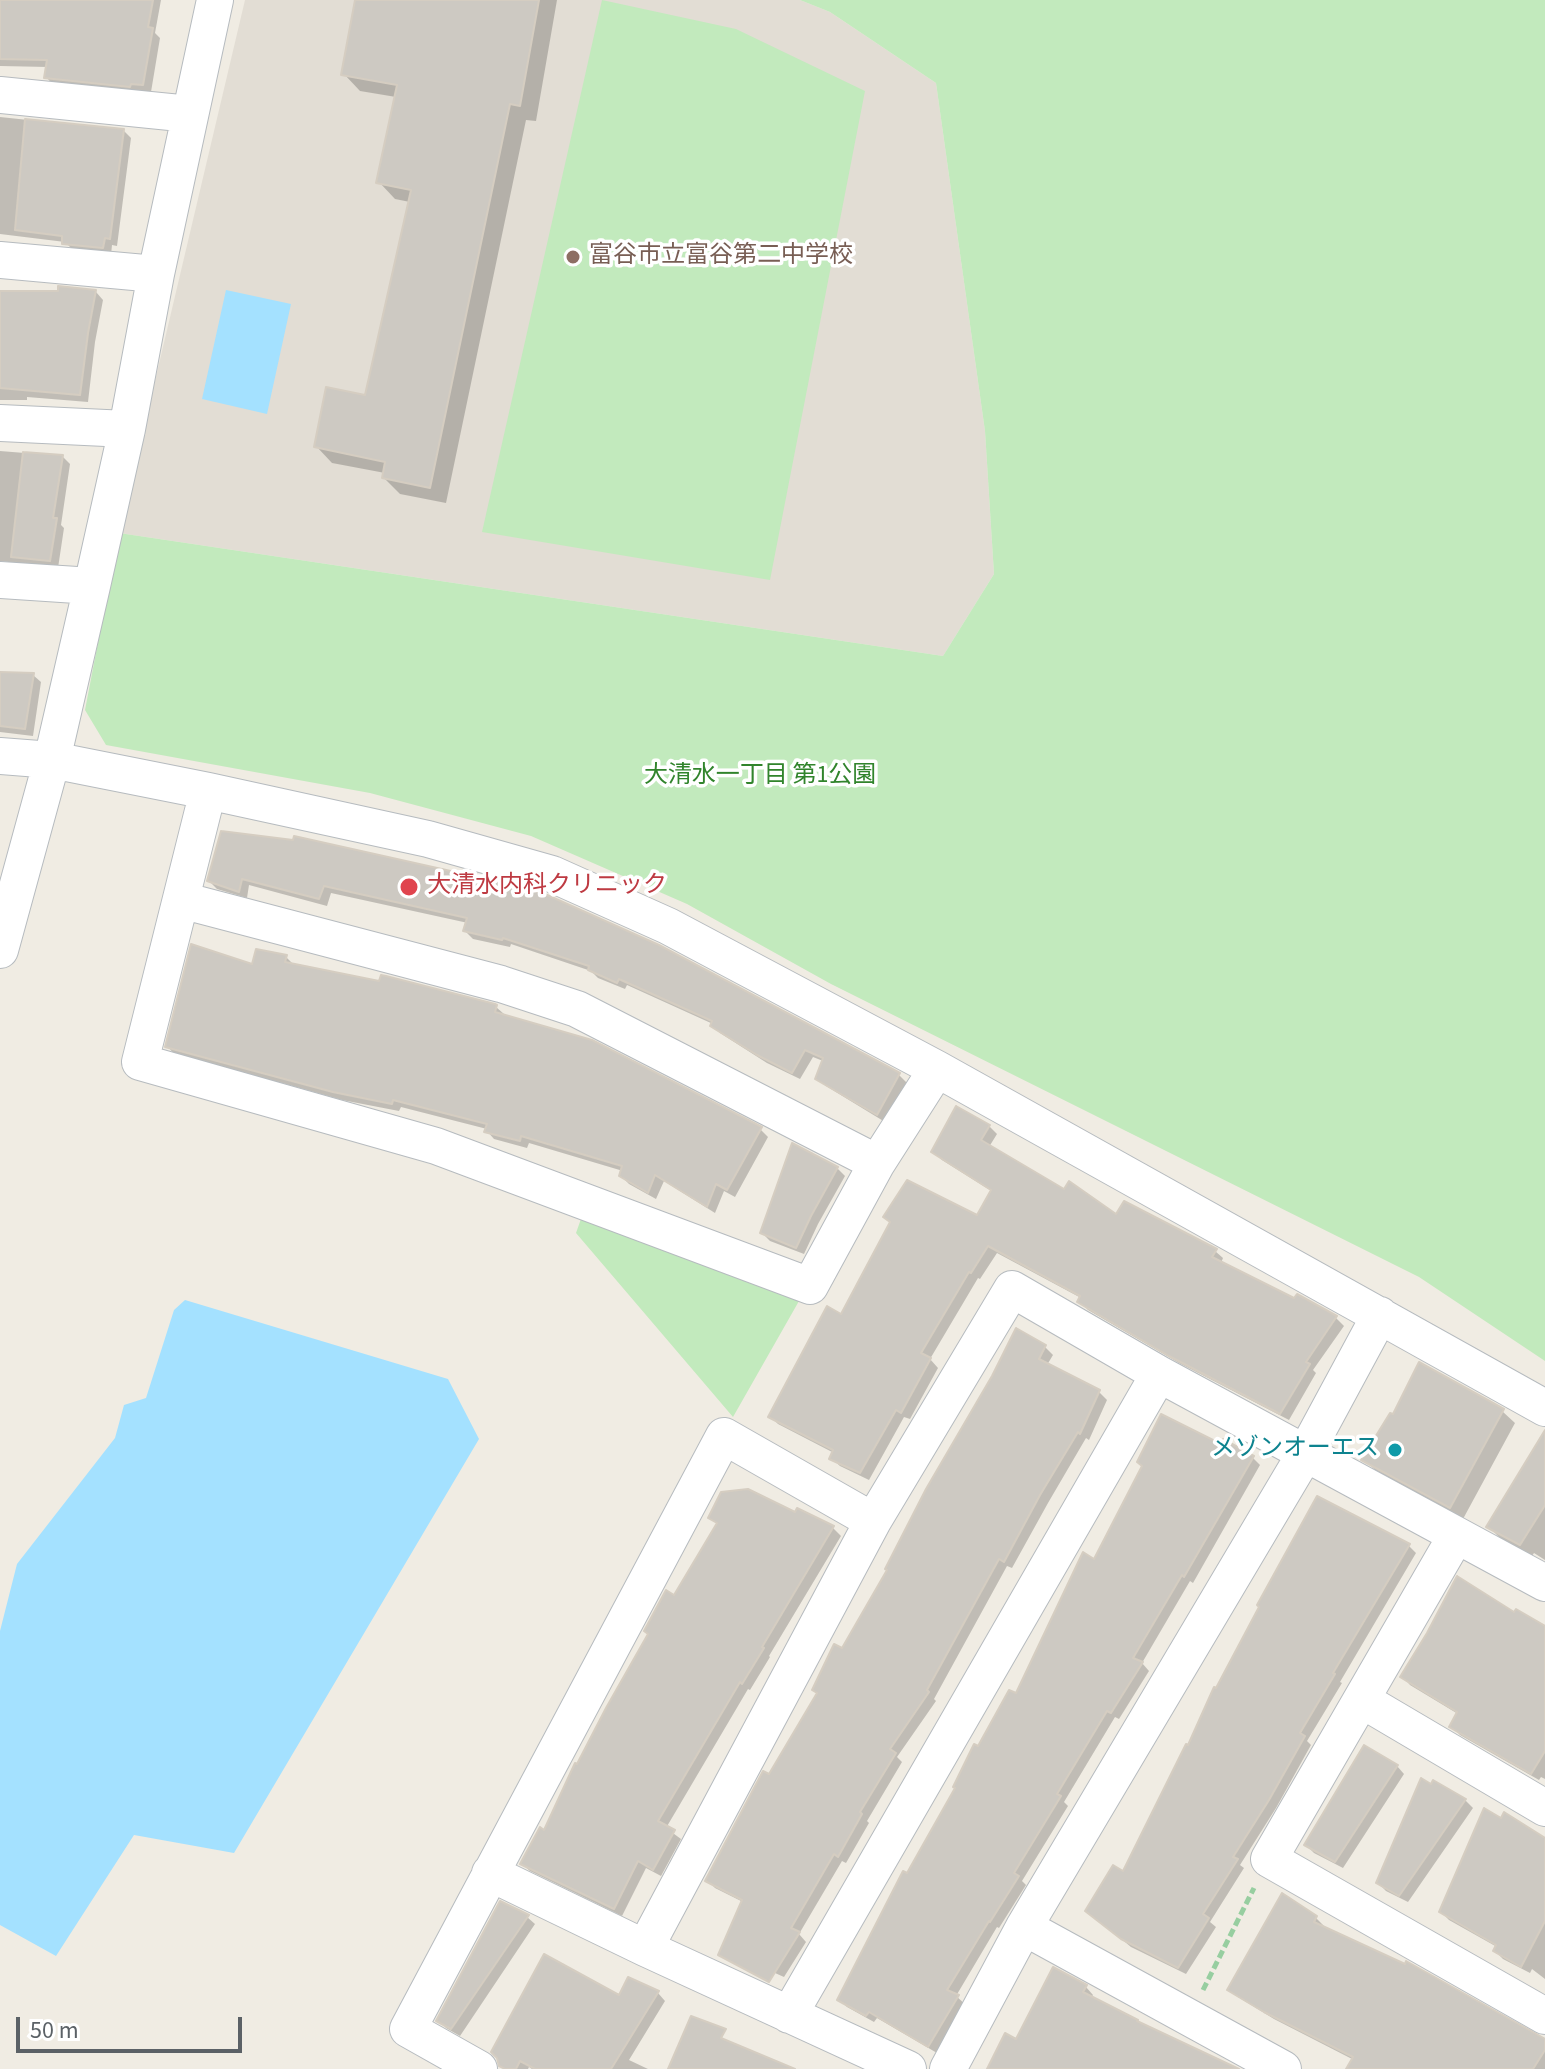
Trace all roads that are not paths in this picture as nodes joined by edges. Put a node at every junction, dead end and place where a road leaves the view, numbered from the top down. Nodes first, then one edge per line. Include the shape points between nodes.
1 (215, 0) edge
2 (0, 95) edge
3 (190, 114) junction
4 (0, 260) edge
5 (156, 274) junction
6 (0, 423) edge
7 (127, 429) junction
8 (0, 580) edge
9 (92, 586) junction
10 (0, 756) edge
11 (52, 760) junction
12 (208, 791) junction
13 (181, 900) junction
14 (2, 938) edge
15 (937, 1069) junction
16 (877, 1163) junction
17 (1380, 1315) junction
18 (1159, 1374) junction
19 (1545, 1408) edge
20 (1305, 1454) junction
21 (873, 1521) junction
22 (1456, 1536) junction
23 (1545, 1583) edge
24 (1362, 1700) junction
25 (1545, 1808) edge
26 (490, 1873) junction
27 (1024, 1927) junction
28 (645, 1948) junction
29 (789, 2015) junction
30 (1545, 2016) edge
31 (479, 2069) edge
32 (908, 2069) edge
33 (948, 2069) edge
34 (1283, 2069) edge

1 - 3 street
2 - 3 street
3 - 5 street
4 - 5 street
5 - 7 street
6 - 7 street
7 - 9 street
8 - 9 street
9 - 11 street
10 - 11 street
11 - 12 street
11 - 14 street
12 - 13 street
12 - 15 street via 428,839 552,874 668,926
13 - 16 street via 577,1009
13 - 16 street via 140,1062 436,1146 810,1286
15 - 16 street
15 - 17 street
17 - 19 street
17 - 20 street
18 - 20 street
18 - 21 street via 1012,1289
18 - 29 street
20 - 22 street
20 - 27 street
21 - 26 street via 724,1436
21 - 28 street
22 - 23 street
22 - 24 street
24 - 25 street
24 - 30 street via 1269,1859
26 - 28 street
26 - 31 street via 408,2029
27 - 33 street
27 - 34 street
28 - 29 street
29 - 32 street

